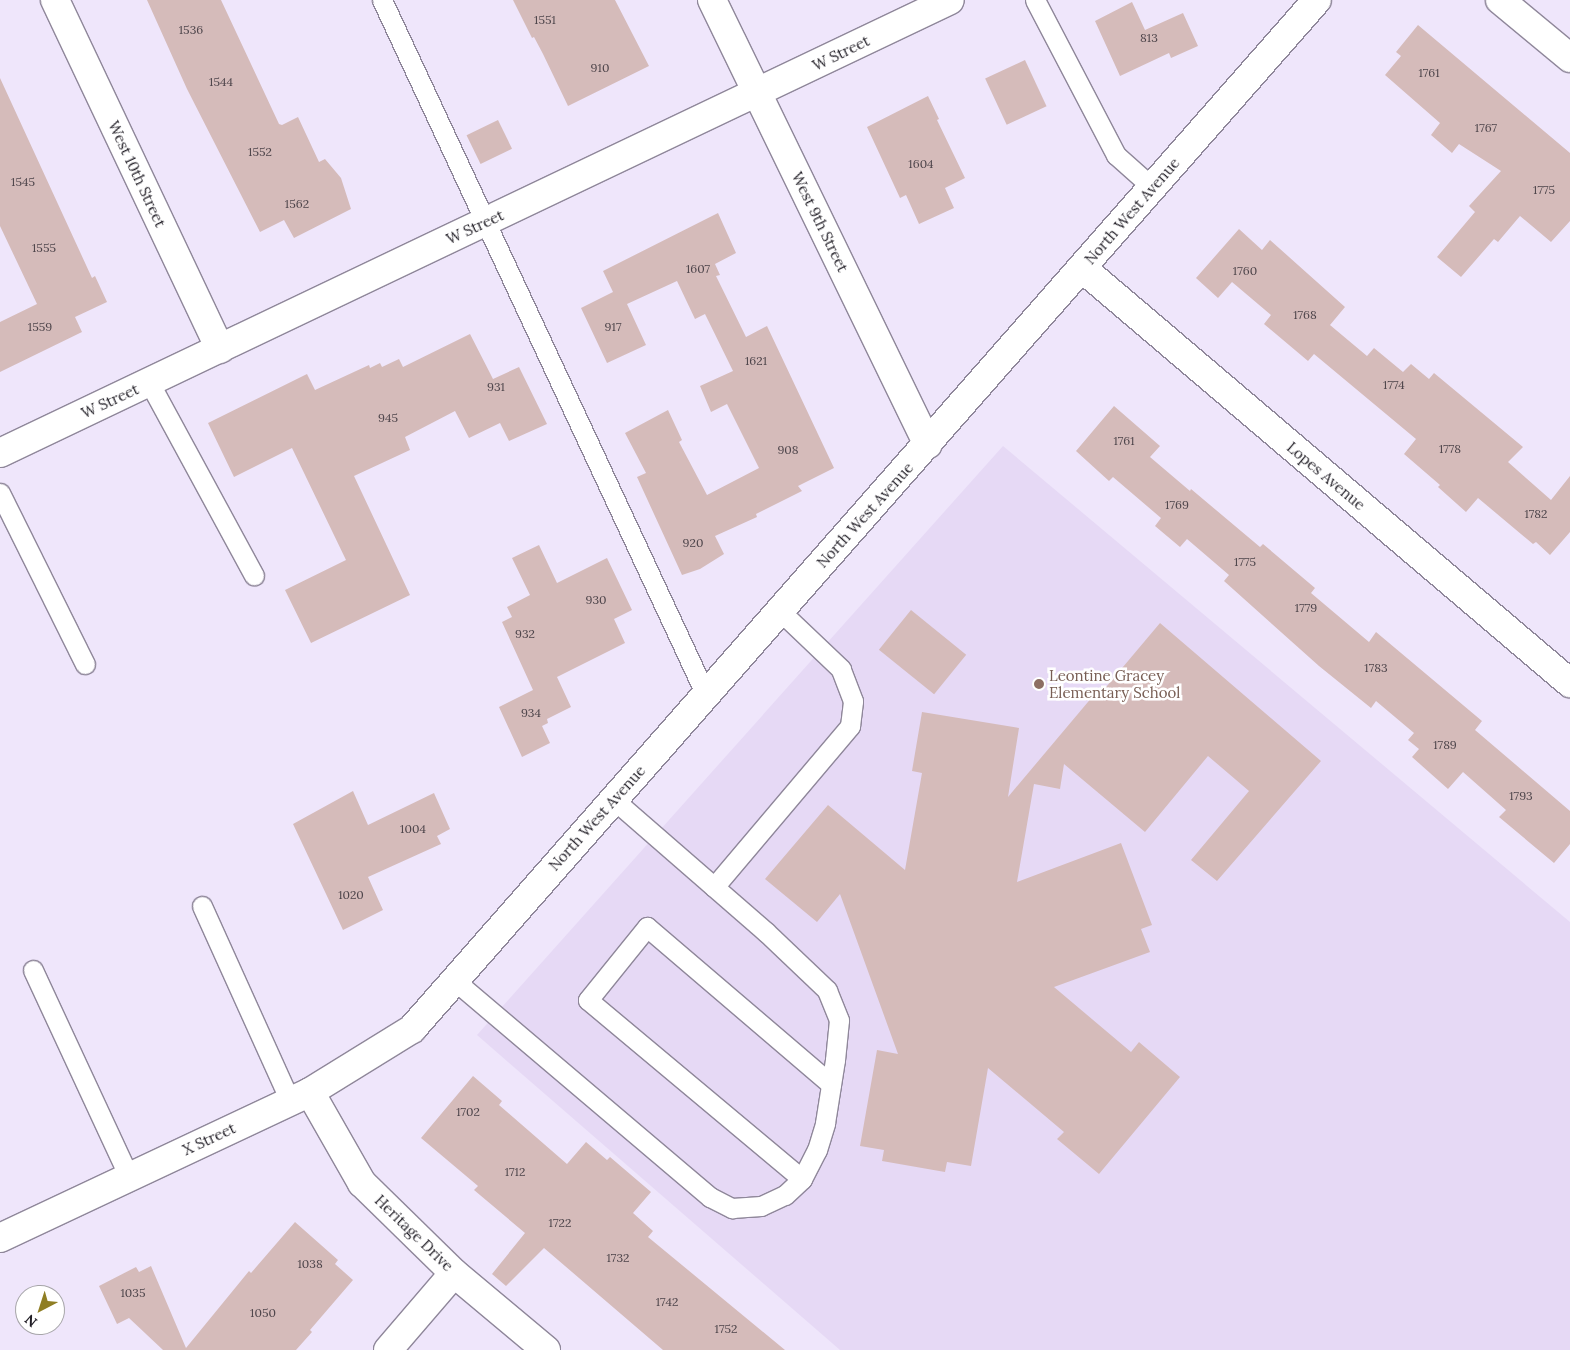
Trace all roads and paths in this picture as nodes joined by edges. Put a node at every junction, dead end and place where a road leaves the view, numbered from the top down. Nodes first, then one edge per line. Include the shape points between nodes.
1 (55, 0) edge
2 (382, 0) edge
3 (712, 0) edge
4 (950, 0) edge
5 (1035, 0) edge
6 (1317, 0) edge
7 (1500, 0) edge
8 (1570, 58) edge
9 (757, 93) junction
10 (1153, 188) junction
11 (486, 222) junction
12 (1082, 268) junction
13 (220, 349) junction
14 (149, 382) junction
15 (928, 444) junction
16 (0, 453) edge
17 (0, 493) edge
18 (254, 576) dead end
19 (780, 611) junction
20 (85, 664) dead end
21 (1570, 684) edge
22 (706, 695) junction
23 (614, 800) junction
24 (714, 887) junction
25 (202, 906) dead end
26 (33, 970) dead end
27 (454, 980) junction
28 (412, 1029) joint
29 (831, 1084) junction
30 (300, 1096) junction
31 (129, 1177) junction
32 (802, 1179) junction
33 (0, 1238) edge
34 (454, 1273) junction
35 (388, 1350) edge
36 (546, 1350) edge

1 - 13 street, West 10th Street
2 - 11 lane
3 - 9 street, West 9th Street
4 - 9 street, W Street
5 - 10 lane via 1116,154
6 - 10 street, North West Avenue
7 - 8 street
9 - 11 street, W Street
9 - 15 street, West 9th Street
10 - 12 street, North West Avenue
11 - 13 street, W Street
11 - 22 lane
12 - 15 street, North West Avenue
12 - 21 street, Lopes Avenue
13 - 14 street, W Street
14 - 16 street, W Street
14 - 18 lane
15 - 19 street, North West Avenue
17 - 20 lane
19 - 22 street, North West Avenue
19 - 24 lane via 841,670 853,701 850,726
22 - 23 street, North West Avenue
23 - 24 lane
23 - 27 street, North West Avenue
24 - 29 lane via 828,990 839,1020
25 - 30 lane
26 - 31 lane
27 - 28 street, North West Avenue
27 - 32 lane via 710,1198 732,1208 761,1206 785,1195
28 - 30 street, X Street
29 - 32 lane via 819,1141
29 - 32 lane via 647,927 588,1000
30 - 31 street, X Street
30 - 34 street, Heritage Drive via 362,1183
31 - 33 street, X Street
34 - 35 street
34 - 36 street, Heritage Drive

